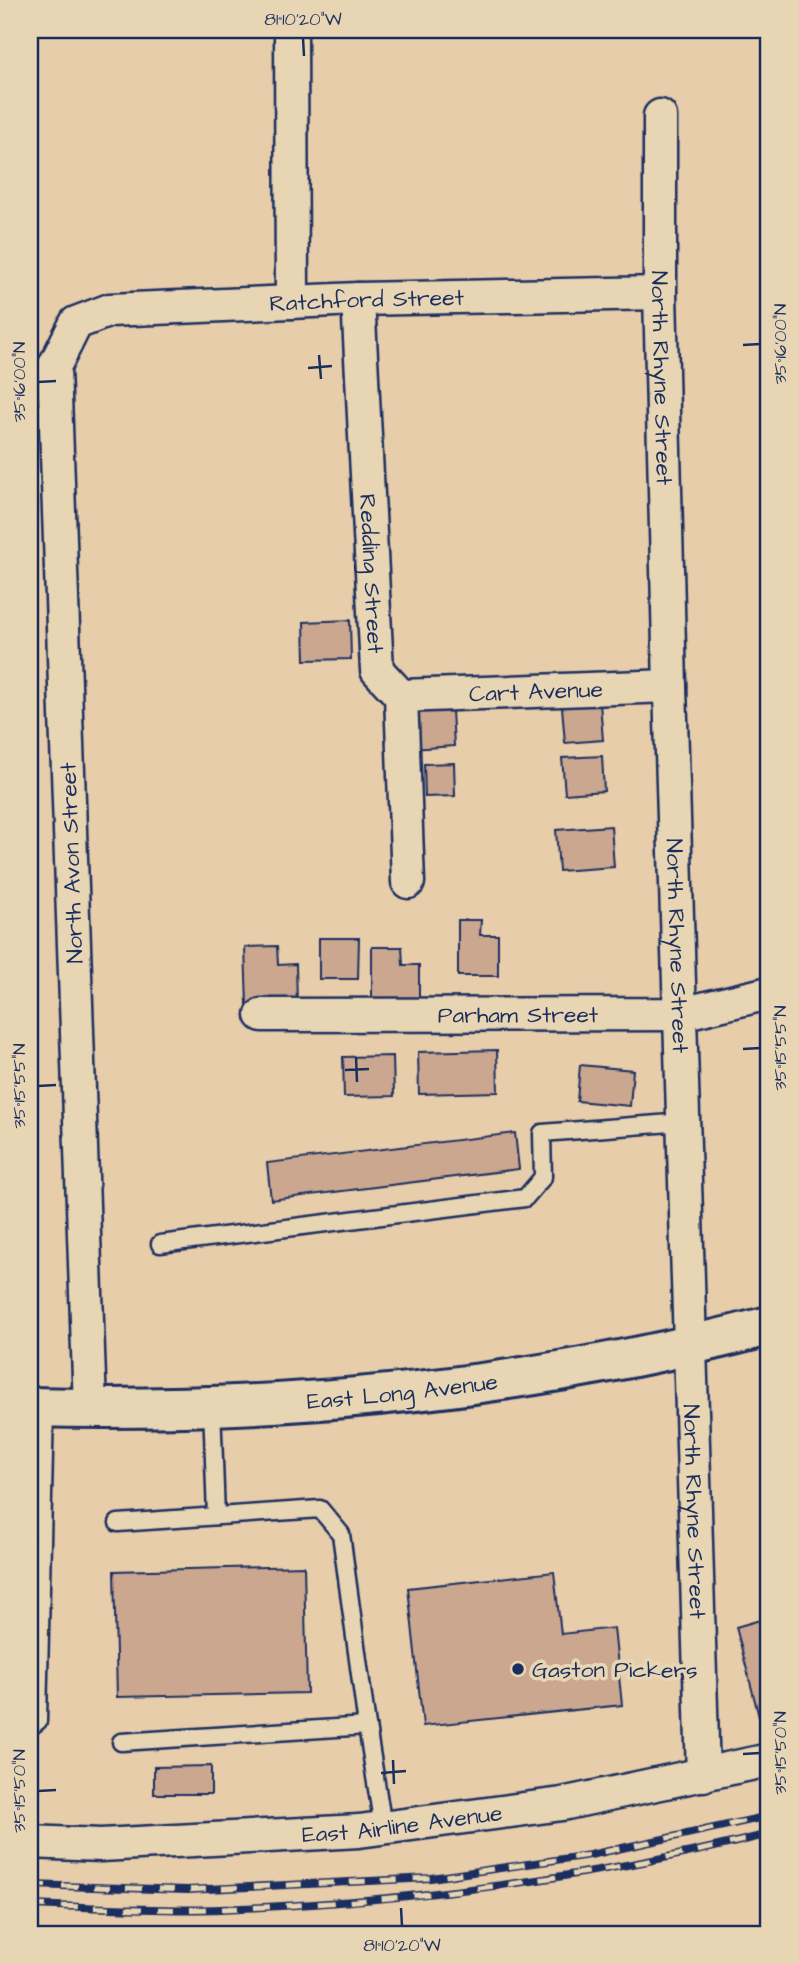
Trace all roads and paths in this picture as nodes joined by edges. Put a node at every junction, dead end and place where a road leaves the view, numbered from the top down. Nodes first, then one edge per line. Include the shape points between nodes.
1 (291, 30) edge
2 (660, 116) dead end
3 (660, 293) junction
4 (358, 299) junction
5 (292, 302) junction
6 (76, 323) joint
7 (670, 686) junction
8 (401, 696) junction
9 (408, 882) dead end
10 (769, 993) edge
11 (681, 1014) junction
12 (262, 1015) dead end
13 (684, 1122) junction
14 (160, 1244) dead end
15 (769, 1326) edge
16 (690, 1347) junction
17 (212, 1406) junction
18 (37, 1407) edge
19 (90, 1408) junction
20 (216, 1516) junction
21 (118, 1523) dead end
22 (367, 1726) junction
23 (30, 1727) edge
24 (121, 1742) dead end
25 (769, 1760) edge
26 (703, 1775) junction
27 (383, 1827) junction
28 (30, 1842) edge

1 - 5 street
2 - 3 street, North Rhyne Street
3 - 4 street, Ratchford Street
3 - 7 street, North Rhyne Street
4 - 5 street, Ratchford Street
4 - 8 street, Redding Street via 377,670
5 - 6 street, Ratchford Street via 110,310
6 - 19 street, North Avon Street via 54,367
7 - 8 street, Cart Avenue
7 - 11 street, North Rhyne Street
8 - 9 street
10 - 11 street, Parham Street
11 - 12 street, Parham Street
11 - 13 street, North Rhyne Street
13 - 14 lane via 542,1133 543,1177 525,1198
13 - 16 street, North Rhyne Street
15 - 16 main road, East Long Avenue
16 - 17 main road, East Long Avenue via 449,1387
16 - 26 street, North Rhyne Street
17 - 19 main road, East Long Avenue
17 - 20 lane
18 - 19 main road, East Long Avenue
18 - 23 lane via 38,1721
20 - 21 lane
20 - 22 lane via 320,1508 341,1534
22 - 24 lane
22 - 27 lane
25 - 26 street, East Airline Avenue
26 - 27 street, East Airline Avenue via 562,1804
27 - 28 street, East Airline Avenue via 101,1845

